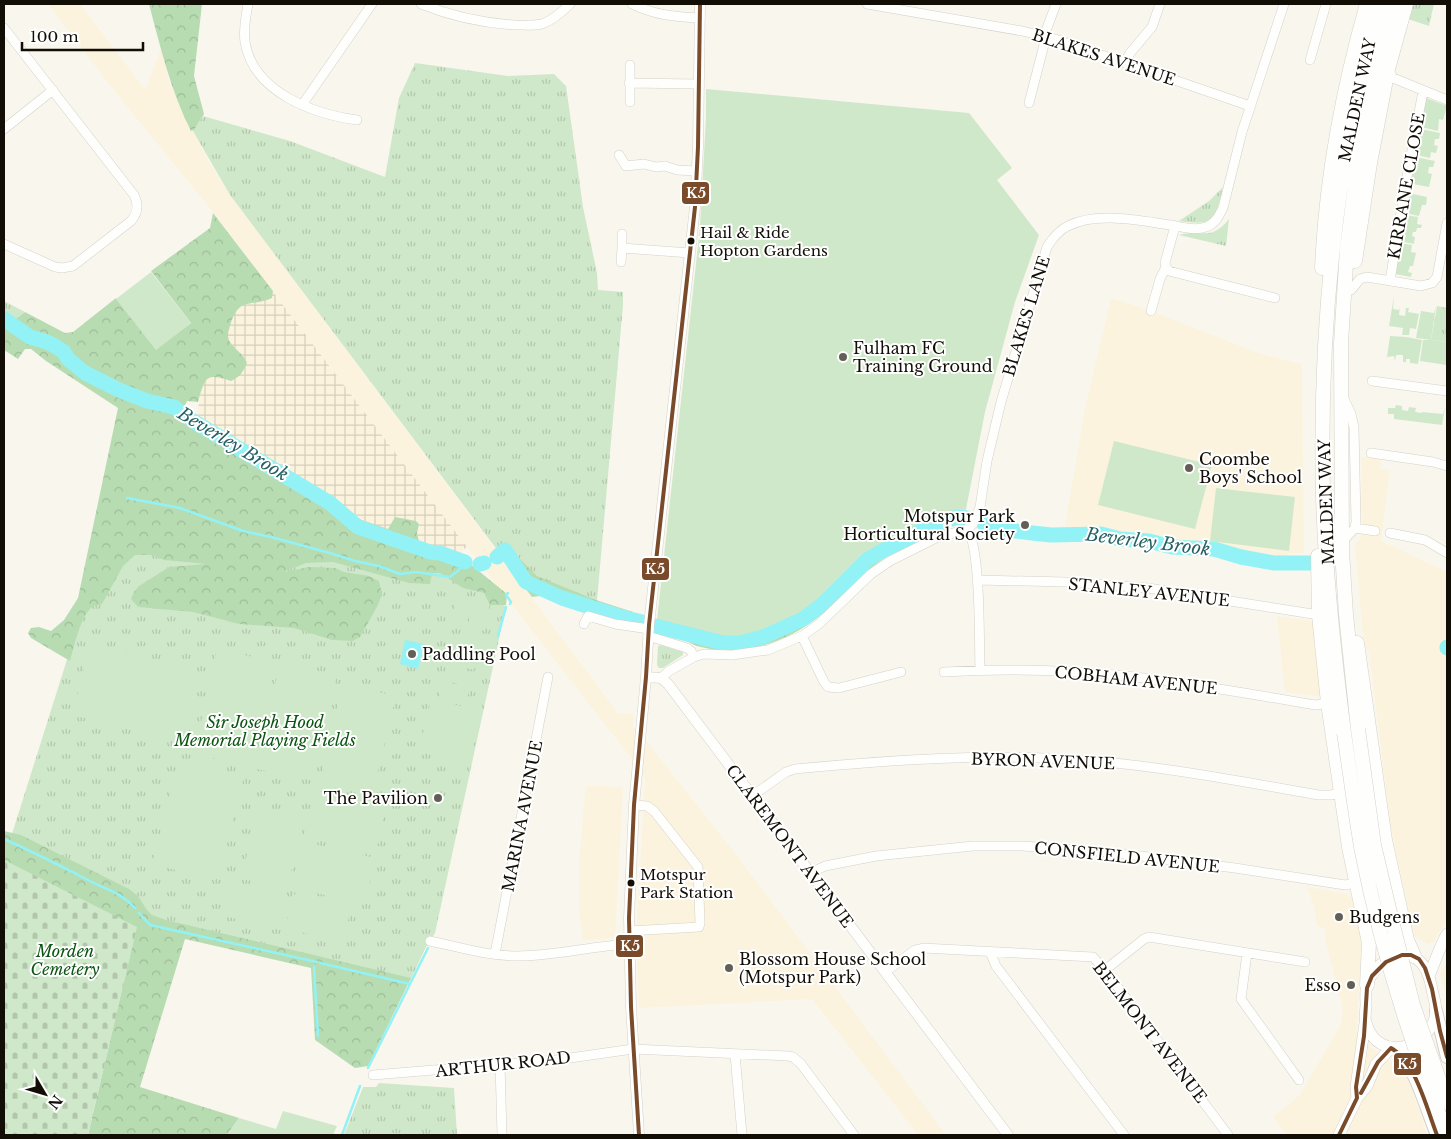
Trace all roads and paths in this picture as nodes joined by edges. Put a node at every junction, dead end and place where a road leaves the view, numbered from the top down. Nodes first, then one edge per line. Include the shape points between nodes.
1 (248, 4) edge
2 (372, 4) edge
3 (421, 4) edge
4 (570, 4) edge
5 (632, 4) edge
6 (700, 4) edge
7 (867, 4) edge
8 (1056, 4) edge
9 (1160, 4) edge
10 (1284, 4) edge
11 (1326, 4) edge
12 (1367, 4) edge
13 (1378, 4) edge
14 (1393, 4) edge
15 (1406, 4) edge
16 (700, 18) junction
17 (4, 28) edge
18 (1045, 37) junction
19 (1310, 60) dead end
20 (1126, 62) junction
21 (630, 66) dead end
22 (1388, 69) junction
23 (629, 83) junction
24 (698, 84) junction
25 (53, 90) junction
26 (1423, 91) junction
27 (1447, 100) edge
28 (630, 102) dead end
29 (1029, 103) dead end
30 (302, 105) junction
31 (1250, 106) junction
32 (357, 120) dead end
33 (4, 129) edge
34 (619, 155) dead end
35 (697, 171) junction
36 (1447, 223) edge
37 (1175, 226) junction
38 (622, 234) dead end
39 (4, 244) edge
40 (622, 248) junction
41 (690, 253) junction
42 (621, 262) dead end
43 (1166, 267) junction
44 (1390, 281) junction
45 (1351, 290) junction
46 (1275, 298) dead end
47 (1151, 311) dead end
48 (1341, 343) junction
49 (1325, 344) junction
50 (1372, 381) dead end
51 (1447, 391) edge
52 (1341, 394) junction
53 (1371, 453) dead end
54 (1447, 466) edge
55 (1323, 495) junction
56 (1355, 528) junction
57 (966, 529) junction
58 (1375, 531) dead end
59 (1390, 533) dead end
60 (1342, 546) junction
61 (1447, 553) edge
62 (978, 580) junction
63 (1320, 615) junction
64 (584, 624) dead end
65 (649, 630) junction
66 (802, 636) junction
67 (694, 657) junction
68 (980, 670) junction
69 (901, 672) dead end
70 (944, 672) dead end
71 (548, 677) dead end
72 (646, 677) junction
73 (661, 678) junction
74 (1328, 703) junction
75 (1340, 792) junction
76 (752, 796) junction
77 (634, 805) junction
78 (810, 873) junction
79 (1356, 883) junction
80 (629, 931) junction
81 (1447, 934) edge
82 (430, 941) dead end
83 (629, 944) junction
84 (990, 952) junction
85 (1437, 952) junction
86 (1247, 953) junction
87 (495, 954) junction
88 (1416, 957) junction
89 (1305, 962) dead end
90 (1105, 970) junction
91 (885, 972) junction
92 (1429, 976) junction
93 (1367, 985) junction
94 (1436, 1011) junction
95 (1365, 1020) junction
96 (633, 1049) junction
97 (1393, 1049) junction
98 (734, 1054) junction
99 (1447, 1057) edge
100 (500, 1064) junction
101 (373, 1075) dead end
102 (1299, 1080) dead end
103 (1357, 1098) junction
104 (1447, 1102) edge
105 (502, 1135) edge
106 (639, 1135) edge
107 (742, 1135) edge
108 (854, 1135) edge
109 (1008, 1135) edge
110 (1124, 1135) edge
111 (1228, 1135) edge
112 (1339, 1135) edge
113 (1437, 1135) edge
114 (1447, 1135) edge

1 - 30 street via 244,40 253,66 272,86
2 - 30 street
3 - 4 street via 471,19 531,26 552,19
5 - 16 street via 663,15
6 - 16 street
7 - 18 street, BLAKES AVENUE
8 - 18 street
9 - 20 street via 1152,27
10 - 31 street, BLAKES LANE
11 - 19 street
12 - 49 highway via 1346,87 1330,171 1322,279
13 - 49 highway, MALDEN WAY via 1344,159
14 - 48 highway, MALDEN WAY via 1358,163
15 - 22 highway
16 - 24 street
17 - 25 street
18 - 20 street, BLAKES AVENUE
18 - 29 street
20 - 31 street, BLAKES AVENUE
21 - 23 street
22 - 26 street via 1393,78
22 - 45 highway
23 - 24 street
23 - 28 street
24 - 35 street
25 - 33 street
25 - 39 street via 134,195 137,212 131,221 68,268 55,267
26 - 27 street
26 - 44 street, KIRRANE CLOSE
30 - 32 street
31 - 37 street, BLAKES LANE via 1219,216 1205,228
34 - 35 street via 626,166 644,164
35 - 41 street
36 - 44 street via 1434,281 1421,286
37 - 43 street
37 - 57 street, BLAKES LANE via 1126,219 1090,220 1068,225 1052,239 1043,258 993,432 980,507
38 - 40 street
40 - 41 street
40 - 42 street
41 - 65 street
43 - 46 street via 1174,273
43 - 47 street
44 - 45 street via 1363,278
45 - 48 highway
48 - 52 highway, MALDEN WAY
49 - 55 highway, MALDEN WAY
50 - 51 street
52 - 56 street, MALDEN WAY via 1354,427
52 - 60 highway, MALDEN WAY
53 - 54 street
55 - 63 highway via 1318,527
55 - 114 highway, MALDEN WAY, bridge via 1331,618 1344,732 1363,853 1399,999
56 - 58 street
56 - 60 street, MALDEN WAY
57 - 62 street via 972,538
57 - 66 street via 936,538 890,561
59 - 61 street via 1425,540
60 - 88 highway via 1385,840 1407,940
60 - 104 highway, MALDEN WAY, bridge via 1358,729 1374,845 1413,1005
62 - 63 street, STANLEY AVENUE via 1148,588
62 - 68 street
63 - 74 highway
64 - 65 street via 588,616
65 - 67 street via 687,648
65 - 72 street
66 - 67 street via 768,650
66 - 69 street via 828,686 839,688
67 - 73 street
68 - 70 street, COBHAM AVENUE
68 - 74 street, COBHAM AVENUE via 1050,670 1113,675 1316,704
71 - 87 street, MARINA AVENUE
72 - 73 street
72 - 77 street
73 - 76 street, CLAREMONT AVENUE
74 - 75 highway
75 - 76 street, BYRON AVENUE via 1318,794 1085,760 995,757 795,769
75 - 79 highway
76 - 78 street, CLAREMONT AVENUE
77 - 80 street
77 - 80 street via 647,806 654,811 698,867 700,923 699,927
78 - 79 street, CONSFIELD AVENUE via 825,866 876,856 973,846 1022,846 1109,852 1345,885
78 - 91 street, CLAREMONT AVENUE
79 - 93 highway via 1369,943
80 - 83 street
81 - 85 main road
82 - 87 street via 471,952
83 - 87 street via 555,954
83 - 96 street
84 - 90 street, BELMONT AVENUE via 1093,957
84 - 91 street, BELMONT AVENUE via 919,949
84 - 110 street via 996,966
85 - 88 main road
85 - 92 main road
86 - 89 street
86 - 90 street via 1150,938 1144,939
86 - 102 street via 1241,998
88 - 92 main road
88 - 93 main road via 1403,954 1388,959
90 - 111 street, BELMONT AVENUE
91 - 109 street, CLAREMONT AVENUE
92 - 94 main road
93 - 95 main road
94 - 97 main road via 1423,1036
94 - 99 main road
95 - 97 main road via 1373,1039
95 - 103 main road
96 - 98 street, ARTHUR ROAD
96 - 100 street, ARTHUR ROAD
96 - 106 street
97 - 103 main road via 1376,1064 1367,1086
97 - 113 main road via 1403,1056 1411,1069
98 - 107 street
98 - 108 street, ARTHUR ROAD via 793,1057
100 - 101 street, ARTHUR ROAD
100 - 105 street
103 - 112 main road

